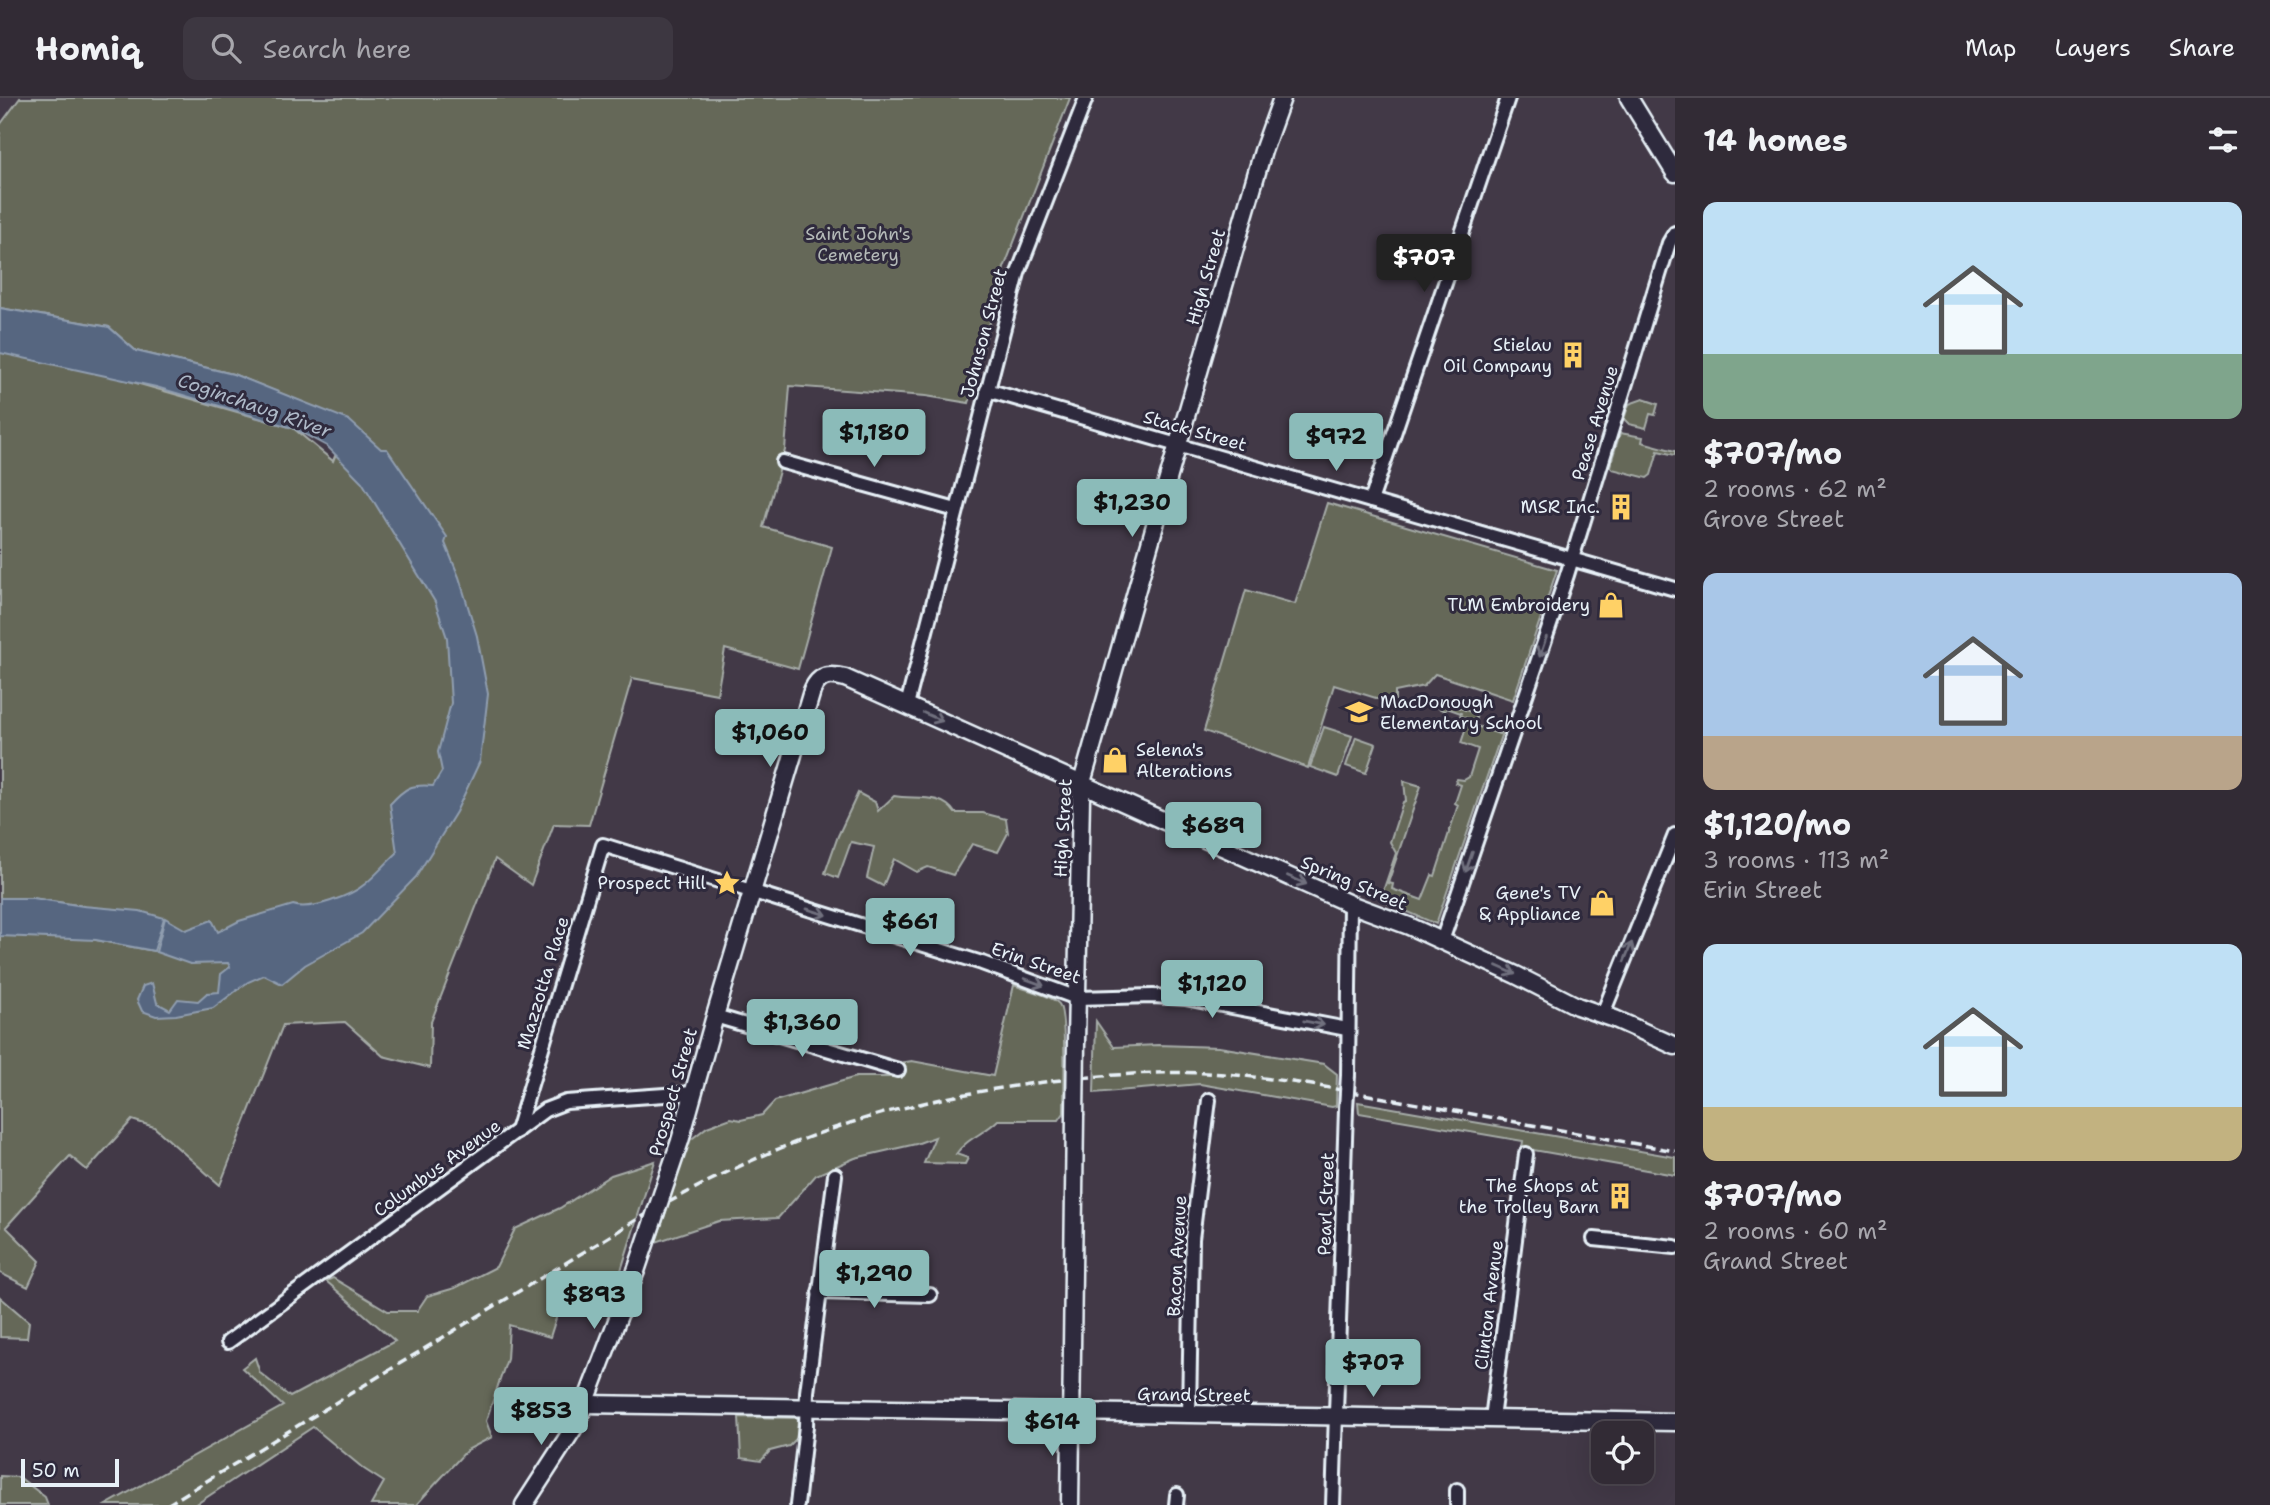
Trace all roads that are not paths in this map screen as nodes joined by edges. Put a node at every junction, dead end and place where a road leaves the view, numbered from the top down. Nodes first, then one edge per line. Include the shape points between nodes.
1 (1086, 98) edge
2 (1282, 98) edge
3 (1508, 98) edge
4 (1629, 98) edge
5 (1675, 173) edge
6 (1675, 233) edge
7 (987, 390) junction
8 (1177, 445) junction
9 (783, 462) dead end
10 (1371, 501) junction
11 (956, 509) junction
12 (1571, 558) junction
13 (1675, 589) edge
14 (825, 676) joint
15 (907, 705) junction
16 (1083, 784) junction
17 (1675, 835) edge
18 (603, 845) joint
19 (752, 892) junction
20 (1350, 904) junction
21 (1442, 941) junction
22 (1077, 998) junction
23 (715, 1016) junction
24 (1602, 1016) junction
25 (1347, 1029) junction
26 (1675, 1046) edge
27 (898, 1070) dead end
28 (693, 1093) junction
29 (1209, 1100) dead end
30 (517, 1131) junction
31 (1526, 1154) dead end
32 (835, 1175) dead end
33 (1594, 1239) dead end
34 (1675, 1247) edge
35 (819, 1292) junction
36 (930, 1295) dead end
37 (228, 1342) dead end
38 (585, 1404) junction
39 (807, 1408) junction
40 (1070, 1412) junction
41 (1189, 1414) junction
42 (1336, 1417) junction
43 (1492, 1419) junction
44 (1675, 1422) edge
45 (1457, 1490) dead end
46 (524, 1505) edge
47 (797, 1505) edge
48 (1070, 1505) edge
49 (1333, 1505) edge
50 (1457, 1505) edge

1 - 7 street, Johnson Street via 1018,273
2 - 8 street, High Street
3 - 10 street
4 - 5 street
6 - 12 street, Pease Avenue
7 - 8 street, Stack Street
7 - 11 street, Johnson Street
8 - 10 street, Stack Street
8 - 16 street, High Street
9 - 11 street
10 - 12 street, Stack Street
11 - 15 street, Johnson Street
12 - 13 street, Stack Street
12 -> 21 street, Pease Avenue
14 - 15 street, Spring Street via 845,678
14 - 19 street, Prospect Street via 812,691
15 -> 16 street, Spring Street
16 -> 20 street, Spring Street
16 - 22 street, High Street
24 -> 17 street
18 - 19 street, Erin Street
18 - 30 street, Mazzotta Place
19 -> 22 street, Erin Street via 982,962
19 - 23 street, Prospect Street
20 - 21 street, Spring Street
20 - 25 street, Pearl Street
21 -> 24 street, Spring Street
22 -> 25 street, Erin Street via 1185,998
22 - 40 street, High Street, bridge
23 - 27 street
23 - 28 street, Prospect Street
24 - 26 street, Spring Street
25 - 42 street, Pearl Street, bridge
28 - 30 street, Columbus Avenue via 566,1102 545,1110
28 - 38 street, Prospect Street, bridge via 636,1271
29 - 41 street, Bacon Avenue via 1192,1239
30 - 37 street, Columbus Avenue
31 - 43 street, Clinton Avenue
32 - 35 street
33 - 34 street
35 - 36 street
35 - 39 street
38 - 39 street, Grand Street
38 - 46 street, Prospect Street
39 - 40 street, Grand Street
39 - 47 street
40 - 41 street, Grand Street
40 - 48 street, High Street
41 - 42 street, Grand Street
42 - 43 street, Grand Street
42 - 49 street, Pearl Street
43 - 44 street, Grand Street
45 - 50 street

